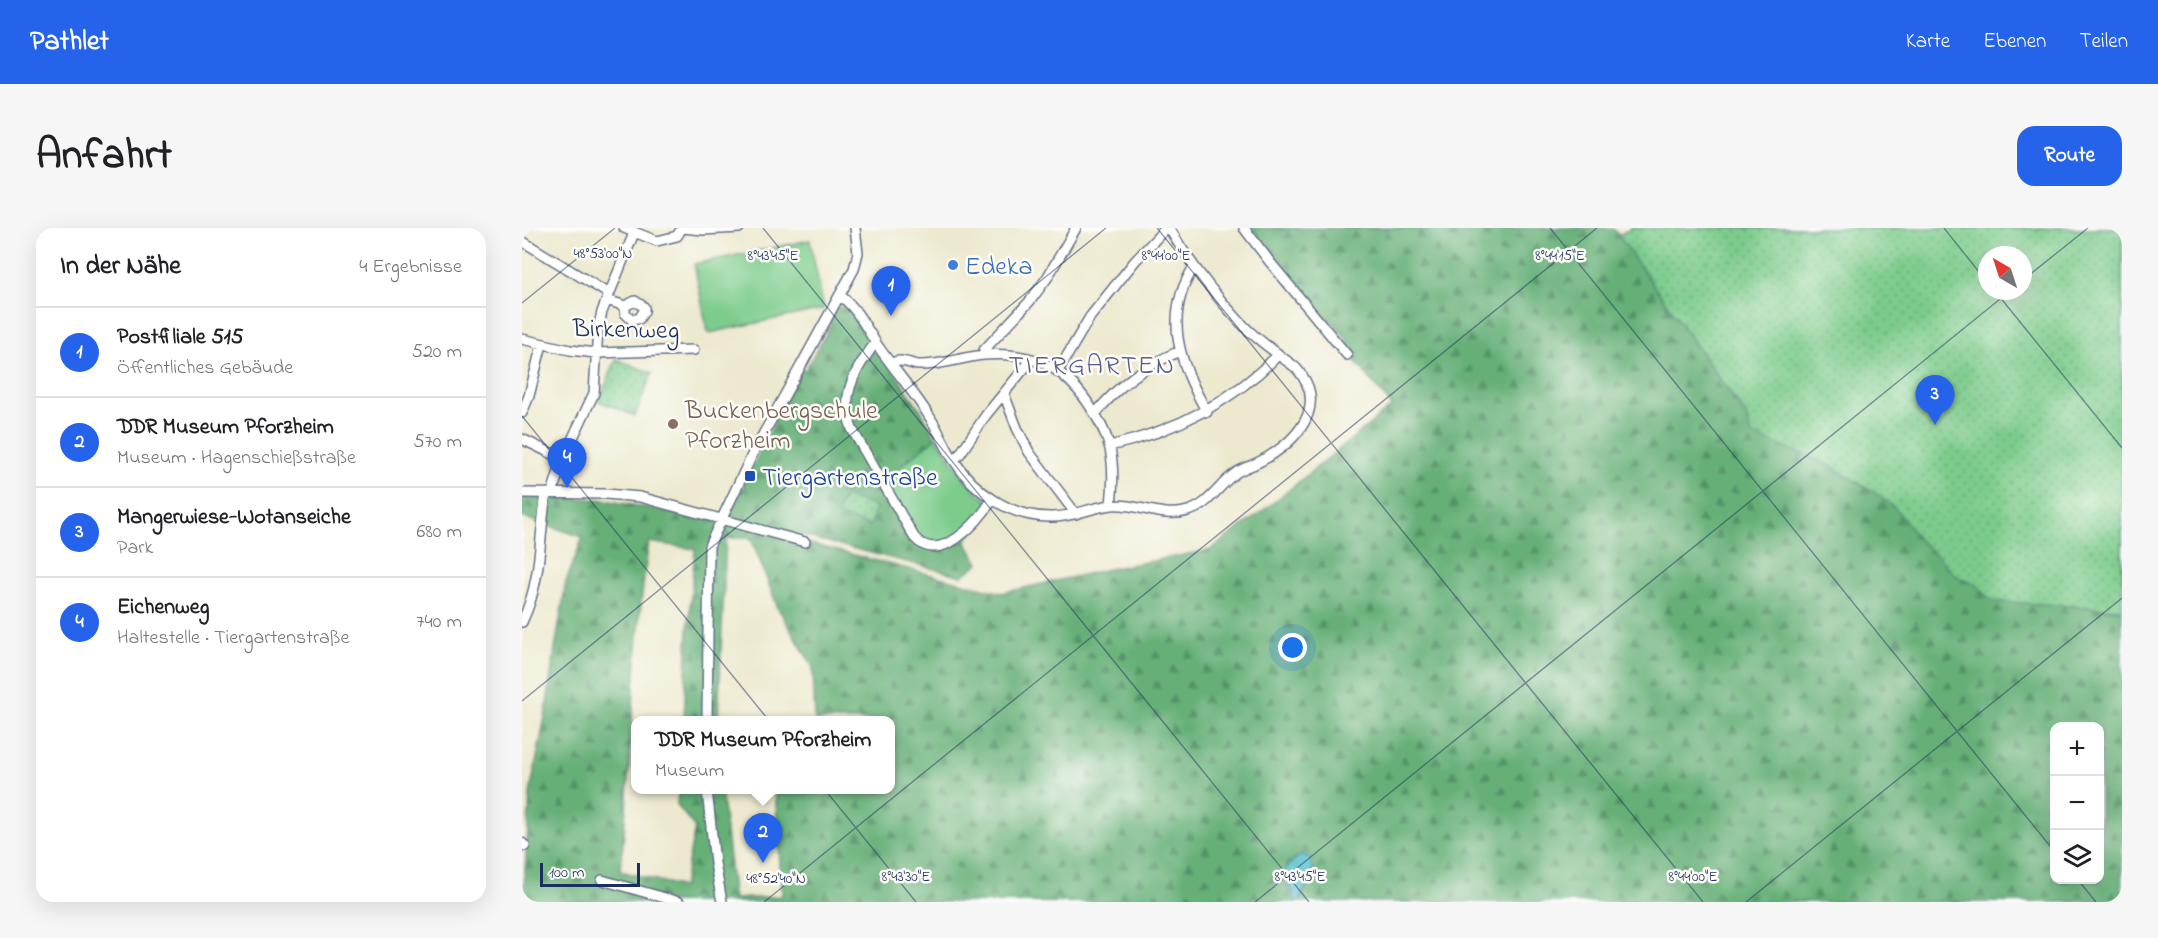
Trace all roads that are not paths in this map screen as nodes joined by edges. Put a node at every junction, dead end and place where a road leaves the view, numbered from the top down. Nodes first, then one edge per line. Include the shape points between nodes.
1 (624, 228) edge
2 (682, 228) edge
3 (739, 228) edge
4 (855, 228) edge
5 (1076, 228) edge
6 (1167, 228) edge
7 (1245, 228) edge
8 (634, 233) junction
9 (522, 241) edge
10 (1194, 267) junction
11 (840, 296) junction
12 (608, 297) junction
13 (625, 306) dead end
14 (522, 339) edge
15 (876, 343) junction
16 (542, 344) junction
17 (694, 351) dead end
18 (1180, 351) junction
19 (596, 353) junction
20 (984, 355) junction
21 (1278, 355) junction
22 (1347, 355) dead end
23 (1032, 359) junction
24 (891, 364) junction
25 (1058, 370) junction
26 (1004, 394) junction
27 (1207, 411) junction
28 (522, 413) edge
29 (1095, 414) junction
30 (522, 439) edge
31 (1110, 446) junction
32 (563, 459) junction
33 (954, 460) junction
34 (522, 493) edge
35 (549, 493) junction
36 (992, 500) junction
37 (1111, 505) junction
38 (1076, 514) junction
39 (722, 518) junction
40 (805, 542) dead end
41 (522, 622) edge
42 (707, 716) edge
43 (707, 794) edge
44 (602, 880) dead end
45 (679, 902) edge
46 (722, 902) edge

1 - 8 street
2 - 3 street
2 - 8 street via 677,236 657,241
4 - 11 street via 858,253
5 - 20 street via 1047,278 984,350
6 - 10 street
6 - 25 street via 1095,311
7 - 22 street
8 - 12 street
9 - 12 street
10 - 18 street via 1180,294
10 - 21 street via 1241,323
11 - 15 street via 848,301
11 - 39 street via 753,453
12 - 13 street
12 - 19 street via 598,329
14 - 16 street, Birkenweg
15 - 24 street
15 - 36 street via 849,386 847,415 914,537 926,546 945,545 973,524
16 - 19 street, Birkenweg
16 - 28 street
17 - 19 street, Birkenweg
18 - 27 street via 1187,376
18 - 29 street via 1133,376
19 - 32 street via 594,393
20 - 23 street via 1009,354
20 - 24 street via 935,364 900,360
21 - 27 street via 1238,392
21 - 37 street via 1301,375 1310,399 1306,419 1289,442 1258,464 1238,471 1207,501 1188,512 1159,513
23 - 25 street
23 - 26 street
24 - 33 street via 932,420
25 - 29 street
26 - 33 street
26 - 38 street via 1029,452
27 - 31 street via 1158,433
29 - 31 street
30 - 32 street
31 - 37 street
32 - 35 street
33 - 36 street
34 - 35 street
35 - 39 street via 640,497
35 - 41 street via 534,591
36 - 38 street via 1027,515
37 - 38 street
39 - 40 street
39 - 42 street via 709,546
43 - 46 street
44 - 45 street

